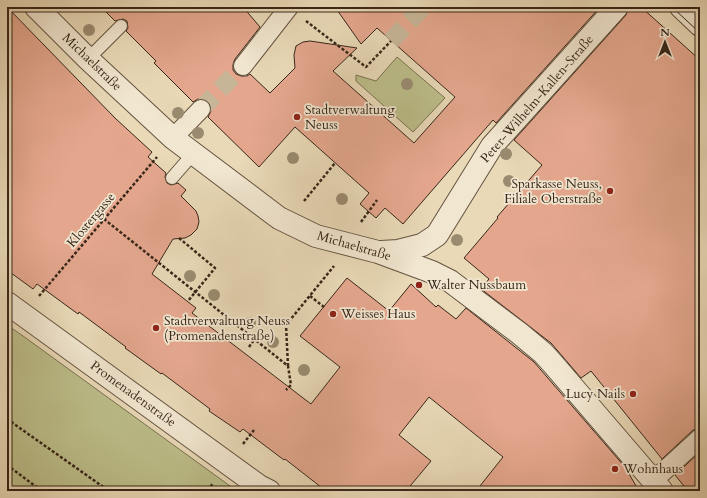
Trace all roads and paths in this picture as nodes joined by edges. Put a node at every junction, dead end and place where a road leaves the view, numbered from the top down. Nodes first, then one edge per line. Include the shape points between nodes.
1 (36, 7) edge
2 (289, 7) edge
3 (617, 7) edge
4 (681, 7) edge
5 (700, 24) edge
6 (121, 26) dead end
7 (391, 41) tunnel mouth
8 (88, 59) junction
9 (243, 66) tunnel mouth
10 (201, 109) tunnel mouth
11 (173, 138) junction
12 (193, 154) junction
13 (336, 163) dead end
14 (172, 178) dead end
15 (312, 192) dead end
16 (377, 200) dead end
17 (366, 214) dead end
18 (104, 219) junction
19 (437, 235) junction
20 (179, 238) dead end
21 (378, 252) junction
22 (335, 265) dead end
23 (450, 281) junction
24 (195, 293) junction
25 (310, 296) junction
26 (188, 301) dead end
27 (324, 307) dead end
28 (16, 309) edge
29 (254, 340) junction
30 (249, 347) dead end
31 (288, 366) junction
32 (286, 390) dead end
33 (7, 419) edge
34 (700, 438) edge
35 (7, 465) edge
36 (658, 486) edge
37 (264, 489) edge
38 (42, 491) edge
39 (109, 491) edge

1 - 8 street, Michaelstraße
2 - 7 path via 366,67
2 - 9 street
3 - 19 street, Peter-Wilhelm-Kallen-Straße via 492,146
4 - 5 street
6 - 8 lane
8 - 11 street, Michaelstraße
10 - 11 street
11 - 12 street, Michaelstraße
11 - 18 path, Klostergasse
12 - 14 lane
12 - 21 street, Michaelstraße via 279,218 316,236
13 - 15 path
16 - 17 path
18 - 24 path
18 - 28 path, Klostergasse
19 - 21 street, Peter-Wilhelm-Kallen-Straße via 422,245 398,251
19 - 23 street via 440,262
20 - 24 path via 215,268
21 - 23 street, Michaelstraße
22 - 25 path
23 - 36 street, Michaelstraße via 543,353
24 - 26 path
24 - 29 path
25 - 27 path
25 - 31 path via 286,325
28 - 37 street, Promenadenstraße
29 - 30 path
29 - 31 path
31 - 32 path via 291,385
33 - 39 path
34 - 36 street
35 - 38 path

